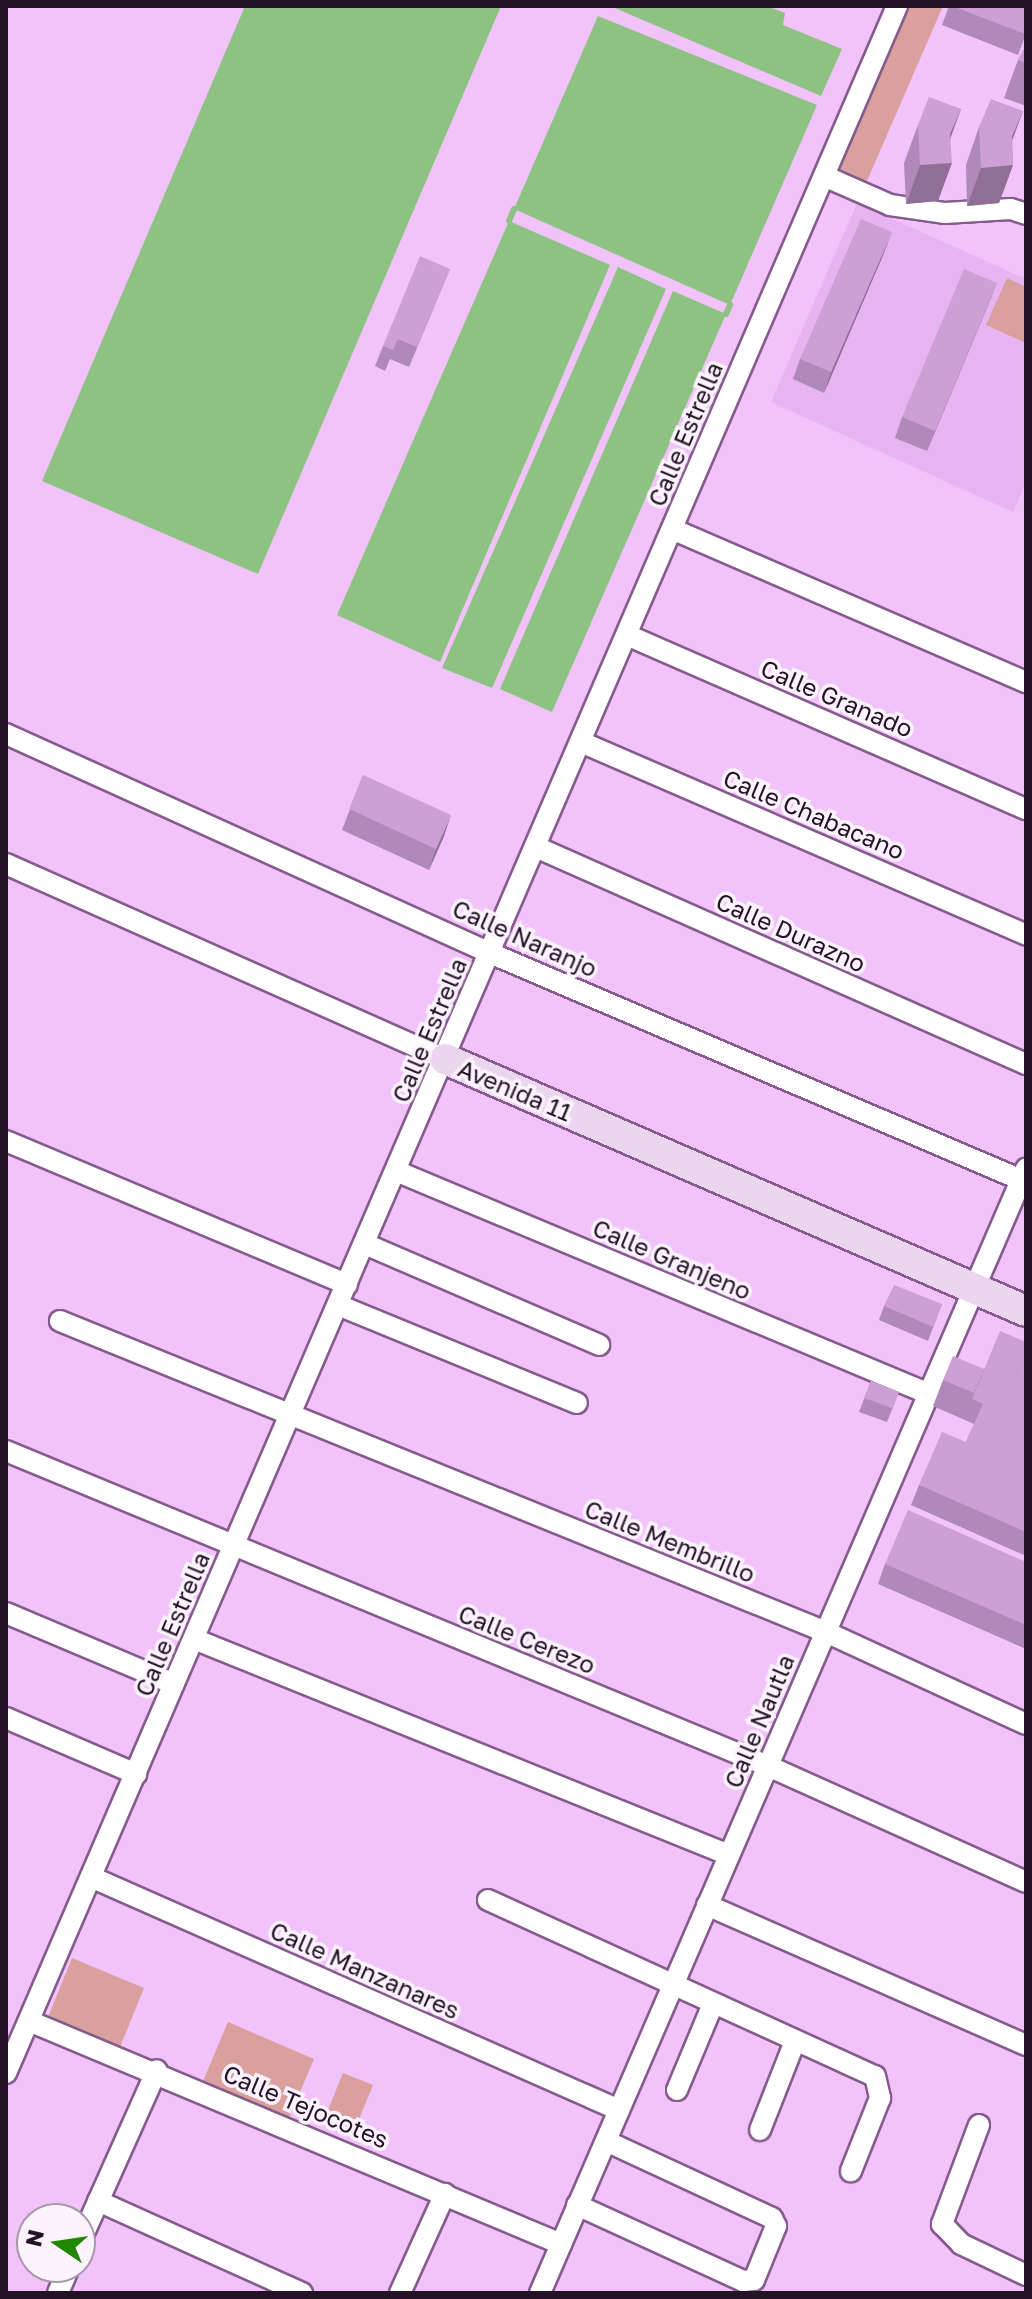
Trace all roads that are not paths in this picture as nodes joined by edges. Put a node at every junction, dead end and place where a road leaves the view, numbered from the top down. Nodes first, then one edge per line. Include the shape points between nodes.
1 (897, 6) edge
2 (824, 176) junction
3 (1026, 214) edge
4 (672, 529) junction
5 (627, 635) junction
6 (1026, 682) edge
7 (6, 734) edge
8 (581, 742) junction
9 (1026, 809) edge
10 (536, 847) junction
11 (6, 864) edge
12 (1026, 935) edge
13 (490, 953) junction
14 (445, 1059) junction
15 (1026, 1064) edge
16 (6, 1141) edge
17 (396, 1171) junction
18 (1024, 1177) edge
19 (365, 1244) junction
20 (347, 1284) junction
21 (974, 1288) junction
22 (338, 1305) junction
23 (1026, 1311) edge
24 (60, 1321) dead end
25 (599, 1345) dead end
26 (929, 1394) junction
27 (577, 1403) dead end
28 (290, 1416) junction
29 (6, 1451) edge
30 (234, 1546) junction
31 (6, 1613) edge
32 (826, 1632) junction
33 (194, 1639) junction
34 (174, 1684) junction
35 (6, 1718) edge
36 (1026, 1724) edge
37 (768, 1766) junction
38 (136, 1774) junction
39 (729, 1855) junction
40 (91, 1877) junction
41 (1026, 1882) edge
42 (488, 1900) dead end
43 (707, 1905) junction
44 (673, 1985) junction
45 (713, 2004) junction
46 (19, 2030) edge
47 (795, 2041) junction
48 (1026, 2045) edge
49 (157, 2070) junction
50 (6, 2073) edge
51 (677, 2090) dead end
52 (619, 2110) junction
53 (979, 2125) dead end
54 (760, 2130) dead end
55 (606, 2141) junction
56 (851, 2171) dead end
57 (445, 2194) junction
58 (98, 2201) junction
59 (577, 2205) junction
60 (96, 2206) edge
61 (561, 2244) junction
62 (1026, 2275) edge
63 (302, 2293) edge
64 (400, 2293) edge
65 (540, 2293) edge

1 - 2 street, Calle Estrella
2 - 3 street via 890,205 945,213 1011,209
2 - 4 street, Calle Estrella
4 - 5 street, Calle Estrella
4 - 6 street
5 - 8 street, Calle Estrella
5 - 9 street, Calle Granado
7 - 13 street, Calle Naranjo
8 - 10 street, Calle Estrella
8 - 12 street, Calle Chabacano
10 - 13 street, Calle Estrella
10 - 15 street, Calle Durazno
11 - 14 street, Avenida 11
13 - 14 street, Calle Estrella
13 - 18 street, Calle Naranjo
14 - 17 street, Calle Estrella
14 - 21 street, Avenida 11
16 - 20 street
17 - 19 street, Calle Estrella
17 - 26 street, Calle Granjeno
18 - 21 street, Calle Nautla
19 - 20 street, Calle Estrella
19 - 25 street
20 - 22 street, Calle Estrella
21 - 23 street, Avenida 11
21 - 26 street, Calle Nautla
22 - 27 street
22 - 28 street, Calle Estrella
24 - 28 street, Calle Membrillo
26 - 32 street, Calle Nautla
28 - 30 street, Calle Estrella
28 - 32 street, Calle Membrillo
29 - 30 street, Calle Cerezo
30 - 33 street, Calle Estrella
30 - 37 street, Calle Cerezo
31 - 34 street
32 - 36 street, Calle Membrillo
32 - 37 street, Calle Nautla
33 - 34 street, Calle Estrella
33 - 39 street
34 - 38 street, Calle Estrella
35 - 38 street
37 - 39 street, Calle Nautla
37 - 41 street, Calle Cerezo
38 - 40 street, Calle Estrella
39 - 43 street, Calle Nautla
40 - 46 street, Calle Estrella
40 - 52 street, Calle Manzanares
42 - 44 street
43 - 44 street, Calle Nautla
43 - 48 street
44 - 45 street
44 - 52 street, Calle Nautla
45 - 47 street
45 - 51 street
46 - 49 street, Calle Tejocotes
46 - 50 street, Calle Estrella
47 - 54 street
47 - 56 street via 875,2076 880,2098
49 - 57 street, Calle Tejocotes
49 - 58 street
52 - 55 street, Calle Nautla
53 - 62 street via 942,2224 961,2244
55 - 59 street, Calle Nautla
55 - 59 street via 772,2218 776,2226 754,2280 743,2281
57 - 61 street, Calle Tejocotes
57 - 64 street
58 - 60 street
58 - 63 street
59 - 61 street, Calle Nautla
61 - 65 street, Calle Nautla

